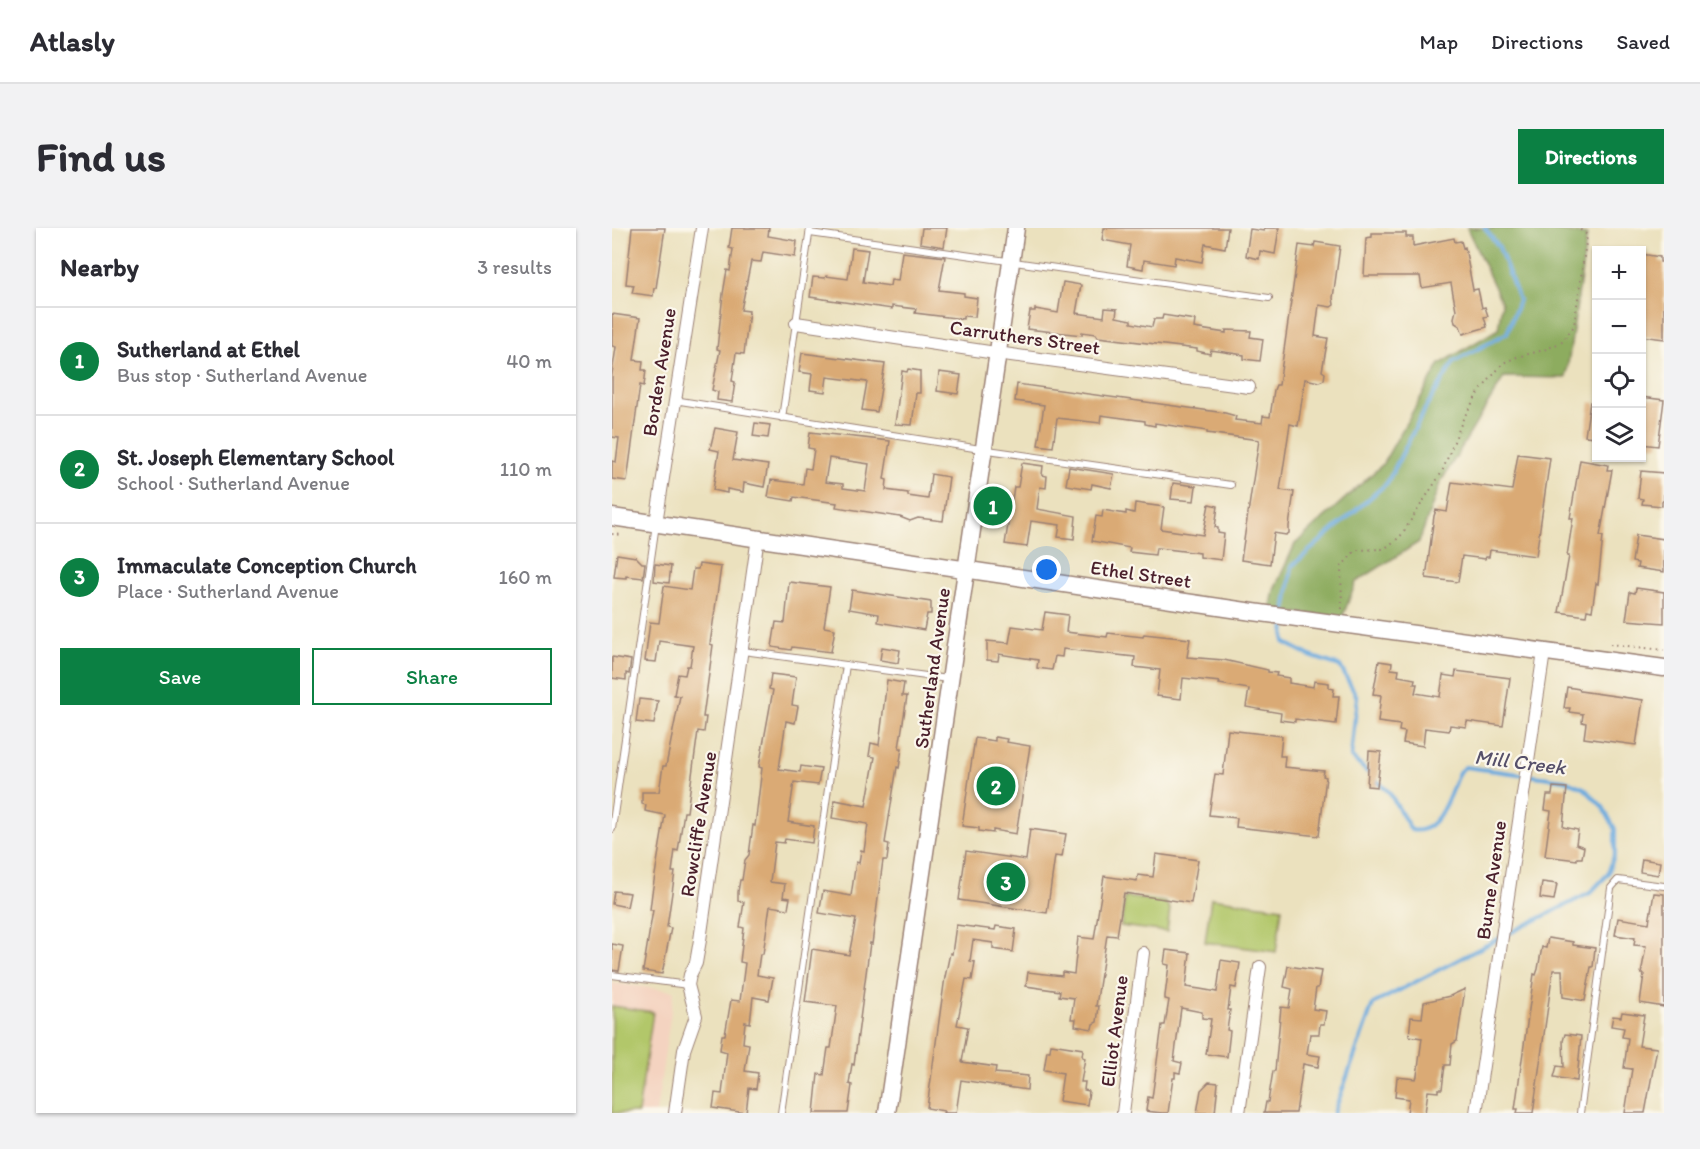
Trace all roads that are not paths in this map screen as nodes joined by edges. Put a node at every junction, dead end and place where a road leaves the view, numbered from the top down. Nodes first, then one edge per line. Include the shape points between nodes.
1 (702, 228) edge
2 (1016, 228) edge
3 (810, 230) edge
4 (1011, 262) junction
5 (1269, 298) dead end
6 (796, 323) junction
7 (998, 353) junction
8 (1249, 387) dead end
9 (674, 400) junction
10 (782, 418) junction
11 (983, 449) junction
12 (1231, 485) dead end
13 (612, 517) edge
14 (656, 523) junction
15 (759, 537) junction
16 (967, 570) junction
17 (743, 651) junction
18 (1544, 652) junction
19 (846, 665) junction
20 (1664, 668) edge
21 (951, 680) junction
22 (612, 829) edge
23 (1664, 886) edge
24 (1143, 953) dead end
25 (1260, 967) dead end
26 (612, 975) edge
27 (688, 985) junction
28 (675, 1113) edge
29 (781, 1113) edge
30 (887, 1113) edge
31 (1123, 1113) edge
32 (1239, 1113) edge
33 (1476, 1113) edge
34 (1580, 1113) edge

1 - 9 street, Borden Avenue
2 - 4 street, Sutherland Avenue
3 - 4 lane
3 - 6 lane
4 - 5 lane
4 - 7 street, Sutherland Avenue
6 - 7 street, Carruthers Street
6 - 10 lane
7 - 8 street, Carruthers Street
7 - 11 street, Sutherland Avenue
9 - 10 lane
9 - 14 street, Borden Avenue
10 - 11 lane
11 - 12 lane
11 - 16 street, Sutherland Avenue
13 - 14 street, Ethel Street
14 - 15 street, Ethel Street
14 - 22 lane
15 - 16 street, Ethel Street
15 - 17 street, Rowcliffe Avenue
16 - 18 street, Ethel Street
16 - 21 street, Sutherland Avenue
17 - 19 lane
17 - 27 street, Rowcliffe Avenue via 698,952
18 - 20 street, Ethel Street
18 - 33 street, Burne Avenue
19 - 21 lane
19 - 29 lane
21 - 30 street, Sutherland Avenue
23 - 34 lane via 1618,879 1611,888
24 - 31 street, Elliot Avenue
25 - 32 street
26 - 27 lane
27 - 28 street via 696,1016 684,1050

